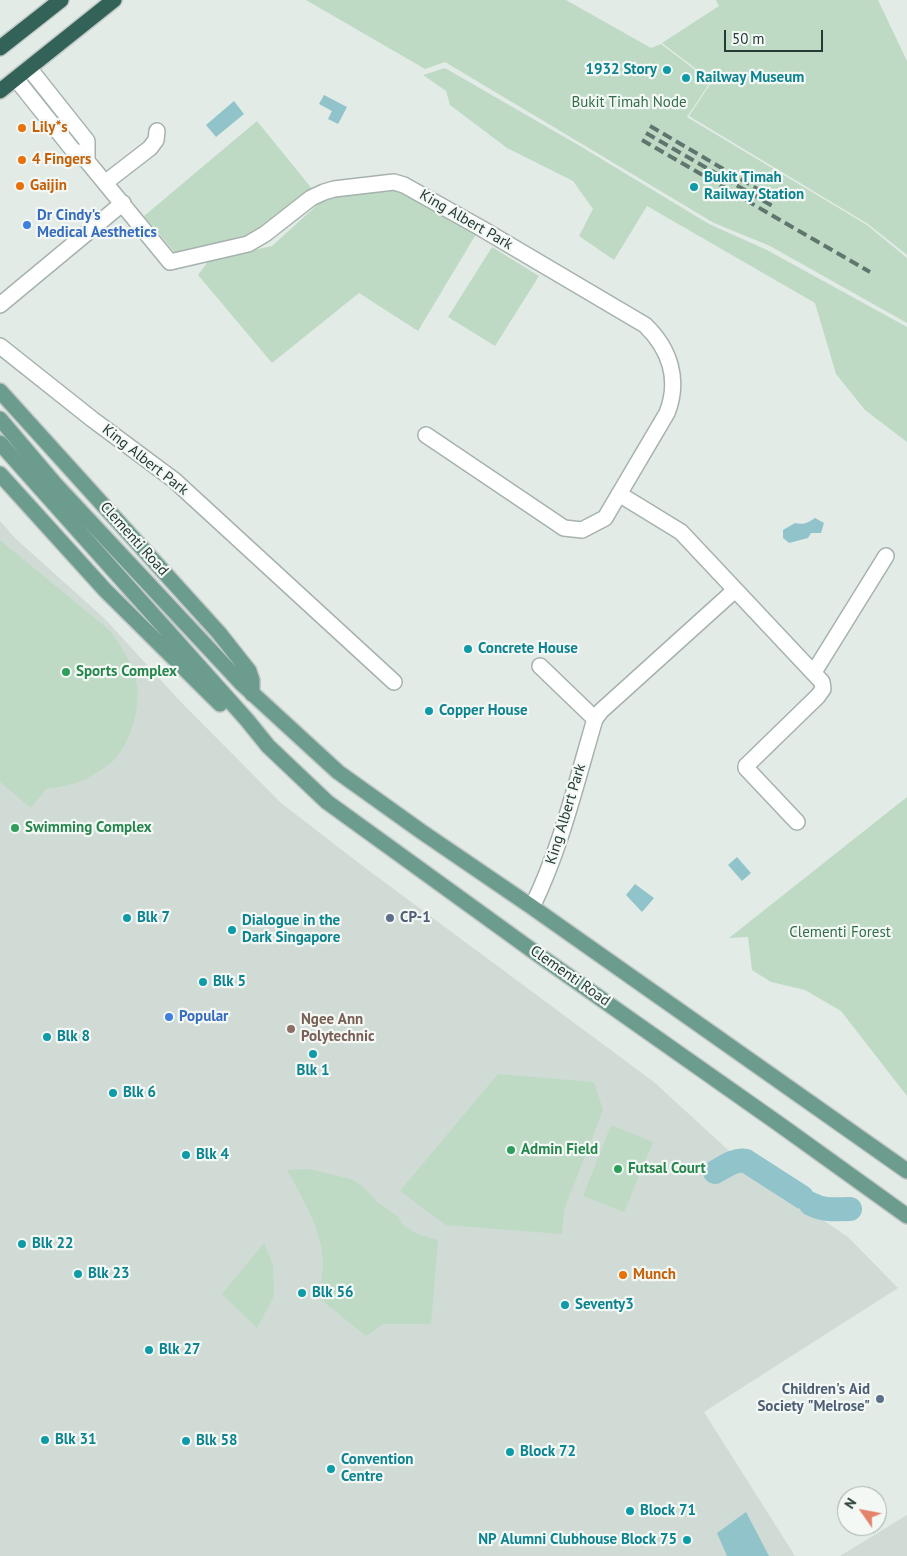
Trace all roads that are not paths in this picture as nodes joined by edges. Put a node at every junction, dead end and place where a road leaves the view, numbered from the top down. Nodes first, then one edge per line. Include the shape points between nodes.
1 (61, 0) edge
2 (114, 0) edge
3 (0, 48) edge
4 (29, 68) junction
5 (16, 79) junction
6 (0, 91) edge
7 (65, 113) junction
8 (52, 123) junction
9 (157, 131) dead end
10 (88, 161) junction
11 (106, 182) junction
12 (123, 203) junction
13 (0, 305) edge
14 (0, 346) edge
15 (0, 391) edge
16 (0, 419) edge
17 (426, 435) dead end
18 (0, 443) edge
19 (0, 474) edge
20 (619, 494) junction
21 (886, 556) dead end
22 (735, 590) junction
23 (540, 666) dead end
24 (814, 672) junction
25 (394, 682) dead end
26 (252, 694) junction
27 (594, 719) junction
28 (247, 720) junction
29 (796, 822) dead end
30 (532, 907) junction
31 (907, 1170) edge
32 (907, 1216) edge

1 - 3 highway
2 - 4 highway
4 - 5 highway
4 - 7 street
5 - 6 highway
5 - 8 street, King Albert Park
7 - 8 street
7 - 10 street via 87,140
8 - 10 street, King Albert Park via 72,149
9 - 11 street via 156,140 150,148
10 - 11 street, King Albert Park
11 - 12 street, King Albert Park
12 - 13 street
12 - 20 street, King Albert Park via 170,262 248,244 324,192 394,182 479,227 645,325 663,346 672,374 672,400
14 - 25 street, King Albert Park via 174,480
15 - 26 main road, Clementi Road via 219,633 249,671
16 - 26 main road, Clementi Road via 56,485
17 - 20 street, King Albert Park via 564,528 582,530 605,518
18 - 28 main road, Clementi Road
19 - 28 main road, Clementi Road via 105,590 229,712
20 - 22 street via 681,532
21 - 24 street
22 - 24 street
22 - 27 street, King Albert Park
23 - 27 street
24 - 29 street via 822,682 823,689 818,696 746,766
26 - 30 main road, Clementi Road via 338,772
27 - 30 street, King Albert Park via 555,854
28 - 32 main road, Clementi Road via 268,746 327,802
30 - 31 main road, Clementi Road

